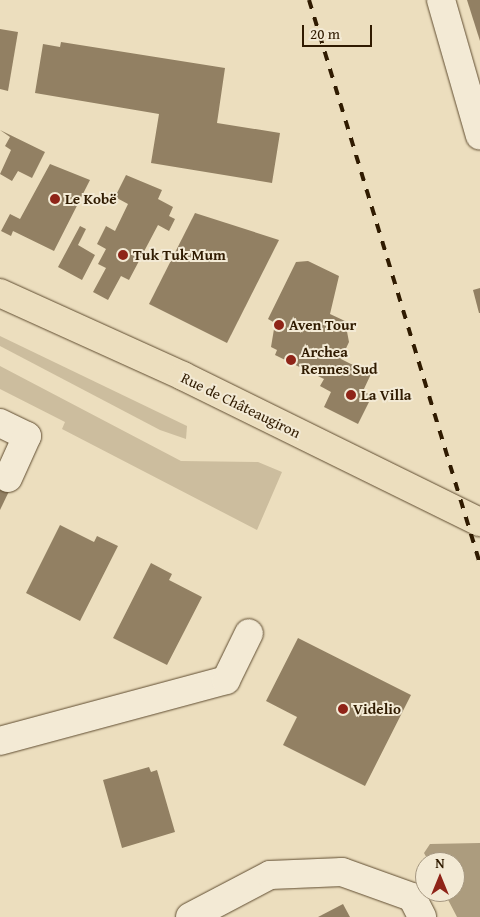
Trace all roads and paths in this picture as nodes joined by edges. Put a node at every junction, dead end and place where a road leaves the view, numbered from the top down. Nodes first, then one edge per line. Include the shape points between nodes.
1 (441, 0) edge
2 (480, 136) edge
3 (0, 293) edge
4 (0, 423) edge
5 (8, 478) dead end
6 (480, 522) edge
7 (249, 633) dead end
8 (0, 741) edge
9 (190, 917) edge
10 (422, 917) edge

1 - 2 lane
3 - 6 main road, Rue de Châteaugiron via 191,380
4 - 5 lane via 27,436
7 - 8 lane via 226,680
9 - 10 lane via 270,875 342,872 412,897

